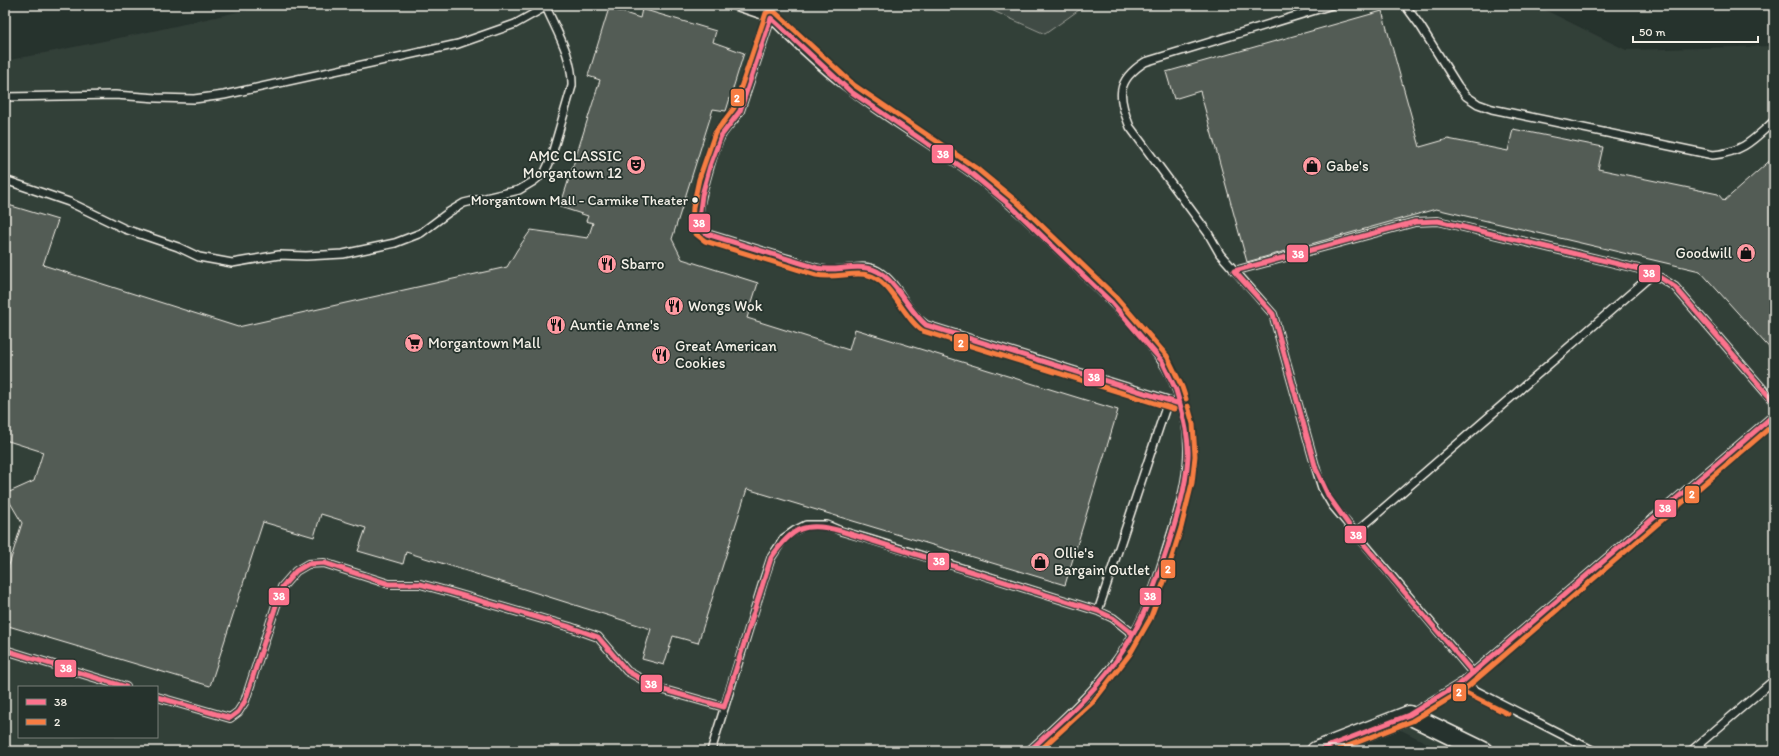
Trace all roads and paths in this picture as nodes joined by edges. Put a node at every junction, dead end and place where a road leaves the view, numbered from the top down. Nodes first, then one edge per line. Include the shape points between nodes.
1 (732, 5) edge
2 (758, 5) edge
3 (1332, 5) edge
4 (1405, 5) edge
5 (548, 6) edge
6 (771, 18) junction
7 (5, 97) edge
8 (1774, 121) edge
9 (5, 180) edge
10 (1234, 271) junction
11 (1653, 274) junction
12 (1168, 401) junction
13 (1774, 402) edge
14 (1180, 404) junction
15 (1774, 415) edge
16 (1355, 533) junction
17 (1098, 611) junction
18 (1132, 634) junction
19 (5, 650) edge
20 (1473, 673) junction
21 (1774, 680) edge
22 (1461, 683) junction
23 (123, 686) edge
24 (158, 697) edge
25 (724, 707) junction
26 (1409, 715) junction
27 (711, 751) edge
28 (1030, 751) edge
29 (1316, 751) edge
30 (1483, 751) edge
31 (1594, 751) edge
32 (1691, 751) edge

1 - 6 lane
2 - 6 lane
3 - 10 lane via 1145,62 1132,70 1124,81 1121,93 1123,110 1130,126
4 - 8 lane via 1466,96 1492,109 1713,155 1738,150
5 - 7 lane via 515,24 458,44 224,95 194,99 115,95
5 - 9 lane via 573,74 572,86 545,172 519,190 464,203 421,233 395,242 344,254 279,255 232,263 199,257 125,229 69,202
6 - 12 lane via 740,111 721,135 698,211 699,227 702,231 827,270 866,267 877,270 898,289 911,312 926,325
6 - 14 lane via 850,91 972,174 1037,229 1111,302 1162,361
10 - 11 lane via 1415,222 1438,221
10 - 16 lane via 1272,314 1322,488
11 - 13 lane via 1675,287
11 - 16 lane
12 - 14 lane
12 - 17 lane
14 - 18 lane via 1186,425 1188,456 1185,482 1158,577 1143,616
15 - 20 lane
16 - 20 lane
17 - 18 lane via 1113,618
17 - 25 lane via 827,525 806,525 784,538 771,558
18 - 28 lane via 1124,650 1087,698
19 - 23 lane
20 - 22 lane
21 - 32 lane
22 - 26 lane
22 - 31 lane
24 - 25 lane via 230,718 238,712 245,701 282,587 296,571 308,564 324,563 389,584 420,584 450,592 598,637 627,671 643,680 664,690
25 - 27 lane
26 - 29 street
26 - 30 street

